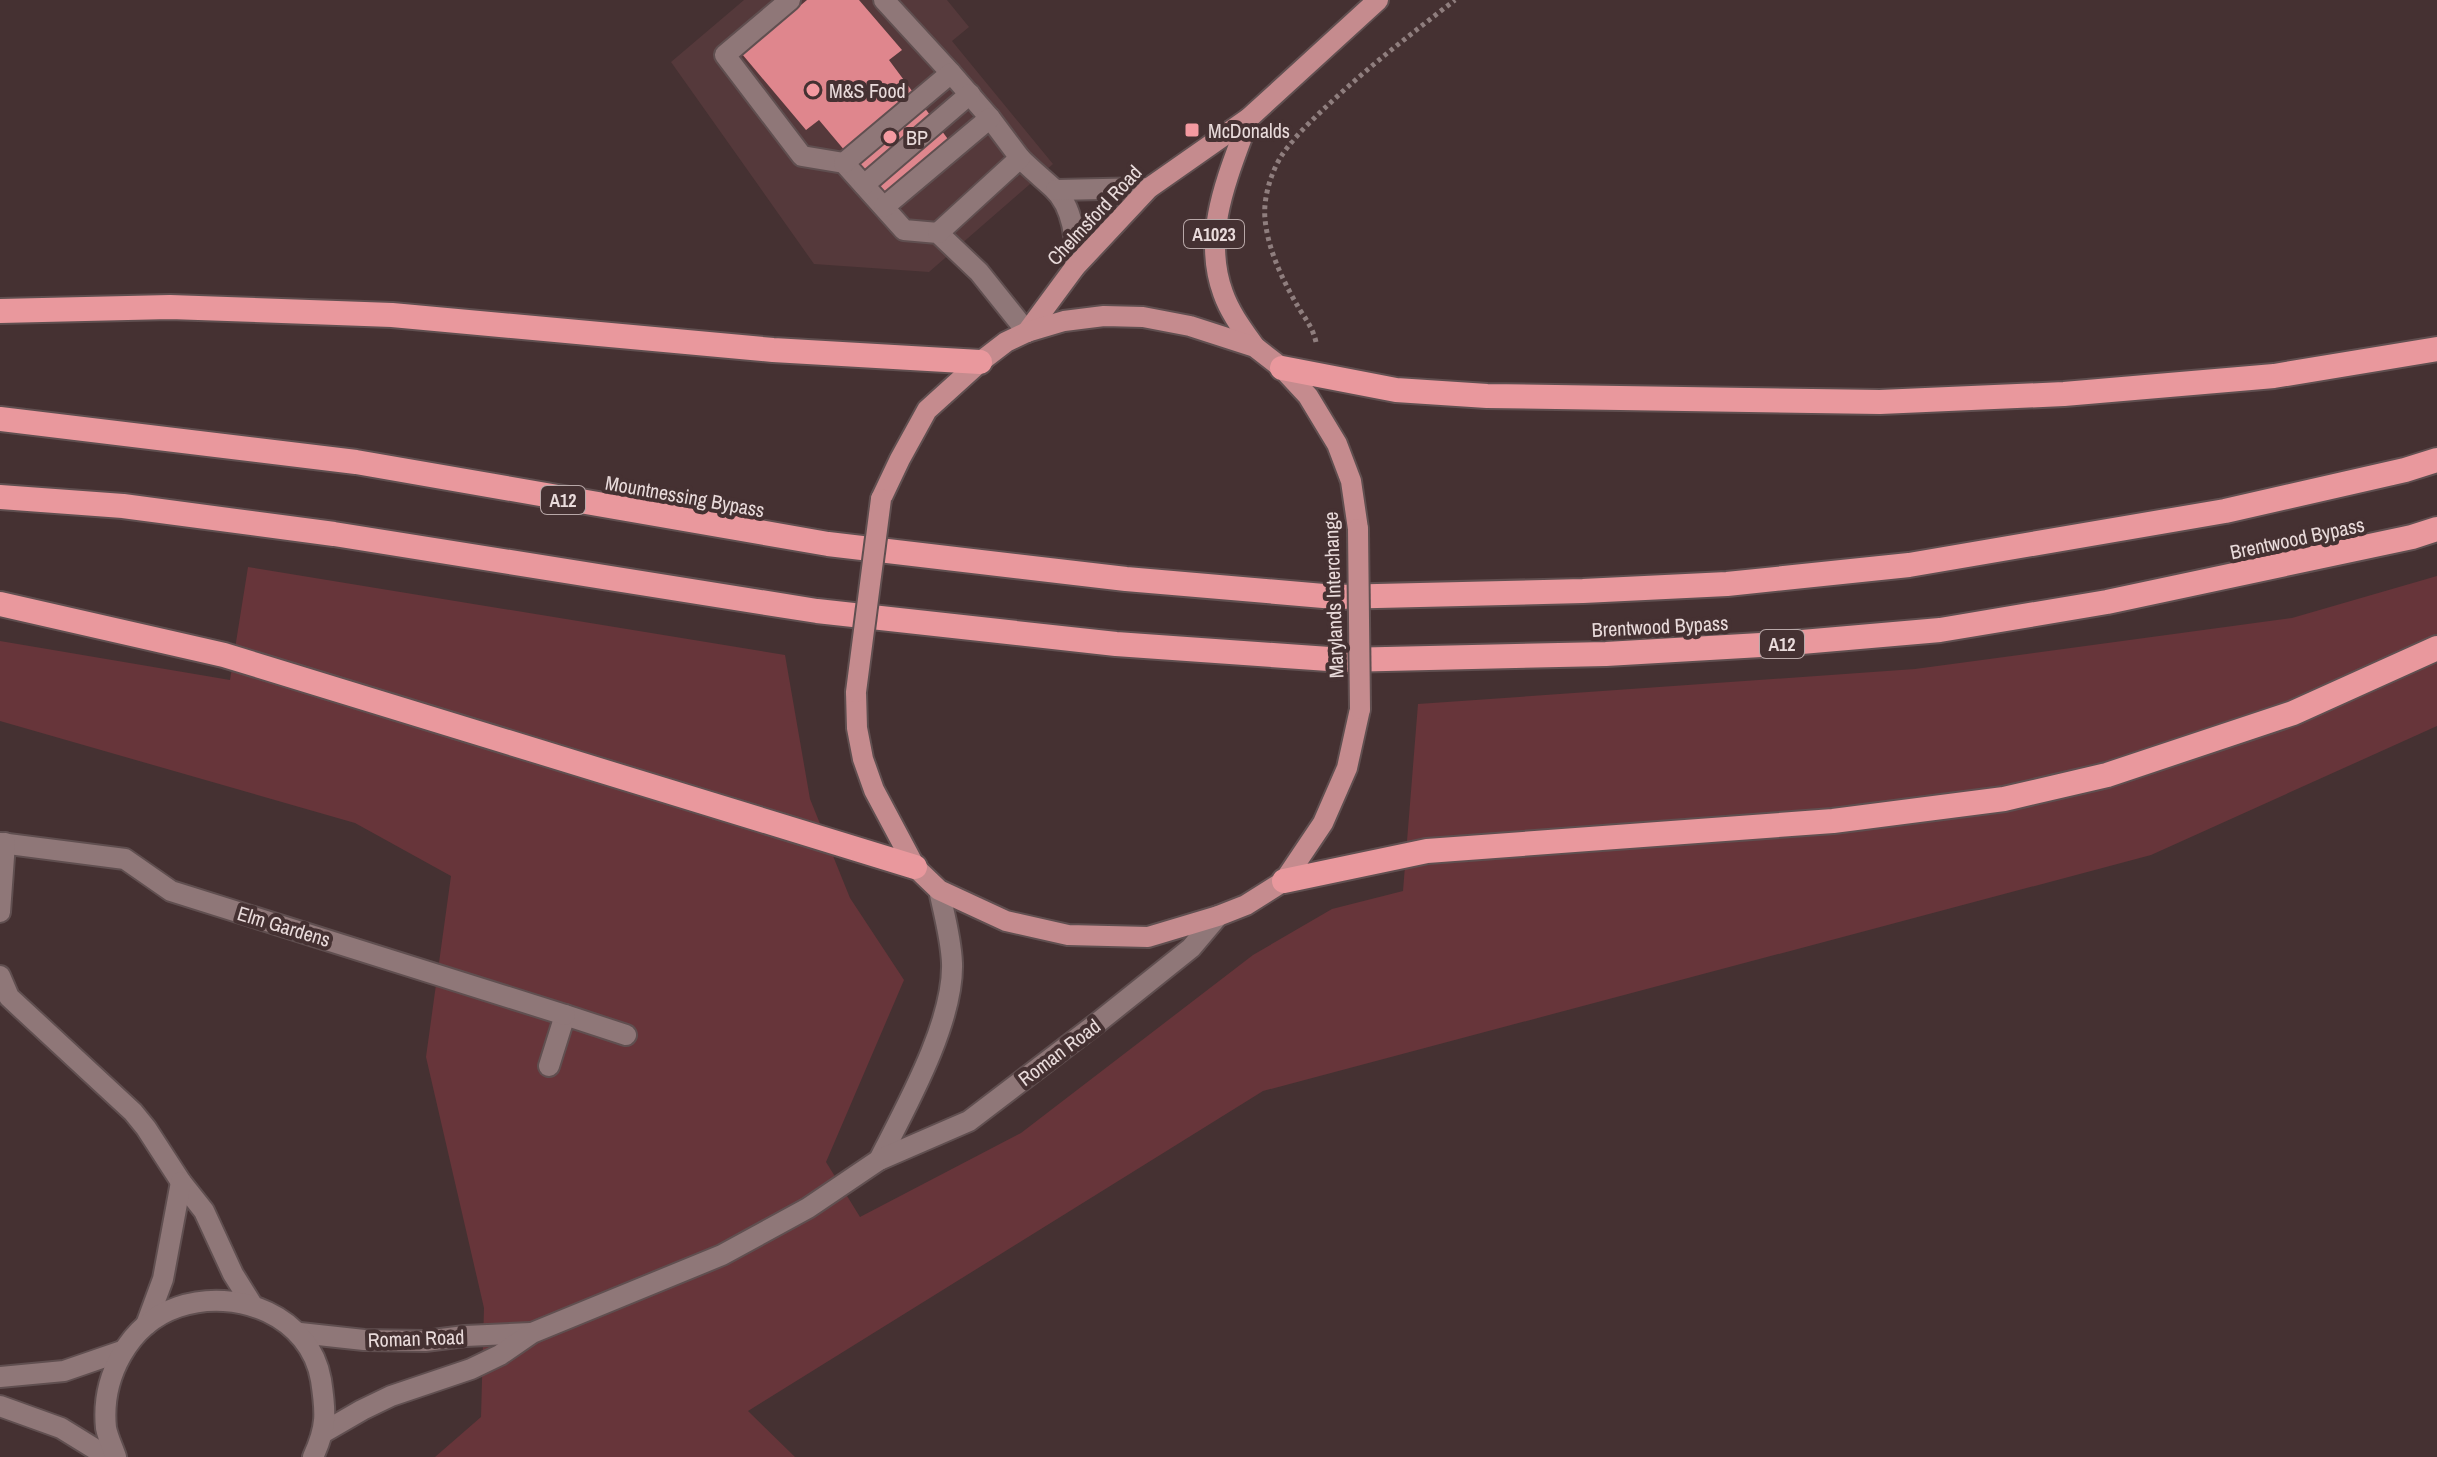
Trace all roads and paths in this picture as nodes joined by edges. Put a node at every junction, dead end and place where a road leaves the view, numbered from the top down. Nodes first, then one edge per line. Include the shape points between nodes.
1 (790, 0) edge
2 (884, 0) edge
3 (1378, 0) edge
4 (1455, 0) edge
5 (951, 73) junction
6 (970, 94) junction
7 (990, 118) junction
8 (1249, 118) junction
9 (1020, 158) junction
10 (844, 163) junction
11 (864, 185) junction
12 (1149, 188) junction
13 (1056, 190) junction
14 (884, 207) junction
15 (938, 233) junction
16 (1075, 267) junction
17 (0, 311) edge
18 (1027, 332) junction
19 (1255, 347) junction
20 (2437, 349) edge
21 (980, 362) junction
22 (1282, 368) junction
23 (1324, 377) junction
24 (0, 419) edge
25 (2437, 460) edge
26 (0, 497) edge
27 (2437, 529) edge
28 (1126, 579) joint
29 (0, 604) edge
30 (2437, 648) edge
31 (2, 843) edge
32 (915, 867) junction
33 (1284, 881) junction
34 (939, 890) junction
35 (0, 912) edge
36 (1218, 916) junction
37 (0, 976) edge
38 (565, 1015) junction
39 (626, 1035) dead end
40 (549, 1066) dead end
41 (879, 1160) junction
42 (181, 1182) junction
43 (253, 1306) junction
44 (146, 1325) junction
45 (300, 1333) junction
46 (532, 1333) junction
47 (122, 1351) junction
48 (0, 1377) edge
49 (0, 1406) edge
50 (324, 1432) junction
51 (108, 1457) edge
52 (116, 1457) edge
53 (313, 1457) edge

1 - 10 main road via 725,55 802,156
2 - 5 main road
3 - 8 main road, Chelmsford Road / A1023
4 - 23 path via 1368,67 1283,153 1273,174 1265,219 1275,259 1314,331
5 - 6 main road
5 - 10 main road
6 - 7 main road
6 - 11 main road
7 - 9 main road
7 - 14 main road
8 - 12 main road, Chelmsford Road / A1023
8 - 19 main road, Chelmsford Road / A1023 via 1223,190 1214,236 1223,293
9 - 13 main road
9 - 15 main road
10 - 11 main road
11 - 14 main road
12 - 13 main road
12 - 16 main road, Chelmsford Road / A1023
13 - 16 main road via 1075,233
14 - 15 main road via 904,230
15 - 18 main road via 988,282
16 - 18 main road, Chelmsford Road / A1023
17 - 21 highway via 170,307 392,315 773,350
18 - 19 main road, Marylands Interchange via 1064,321 1143,317
18 - 21 main road, Marylands Interchange
19 - 22 main road, Marylands Interchange
20 - 23 highway via 2274,376 2064,394 1880,402 1487,396 1396,390
21 - 32 main road, Marylands Interchange, bridge via 927,410 881,499 856,692 863,759
22 - 23 highway
22 - 33 main road, Marylands Interchange, bridge via 1308,396 1337,444 1351,481 1358,529 1360,709 1347,768 1323,823
24 - 28 highway, Mountnessing Bypass / A12 via 356,462 828,544
25 - 28 highway, Brentwood Bypass / A12 via 2225,511 2050,542 1909,565 1727,584 1335,597
26 - 27 highway, Brentwood Bypass / A12 via 123,506 319,532 817,611 1116,644 1343,660 1606,654 1940,630 2107,602
29 - 32 highway via 224,655
30 - 33 highway via 2293,713 2107,775 2004,799 1833,821 1427,851
31 - 35 main road, Elm Gardens
31 - 38 main road, Elm Gardens via 125,859 171,891
32 - 34 main road, Marylands Interchange
33 - 36 main road, Marylands Interchange
34 - 36 main road, Marylands Interchange via 1006,921 1068,935 1148,937
34 - 41 main road, Roman Road via 952,966 948,998 919,1081
36 - 41 main road, Roman Road via 1191,948 969,1121
37 - 42 main road via 9,997 139,1120
38 - 39 main road, Elm Gardens
38 - 40 main road
41 - 46 main road, Roman Road via 808,1208 722,1255
42 - 43 main road via 204,1211
42 - 44 main road via 163,1279
43 - 44 main road via 205,1302 178,1307
43 - 45 main road via 279,1316
44 - 47 main road
45 - 46 main road, Roman Road via 425,1341
45 - 50 main road via 318,1365
46 - 50 main road, Roman Road via 471,1369 391,1396
47 - 48 main road via 64,1371
47 - 52 main road via 106,1395 106,1431
49 - 51 main road via 61,1428
50 - 53 main road

